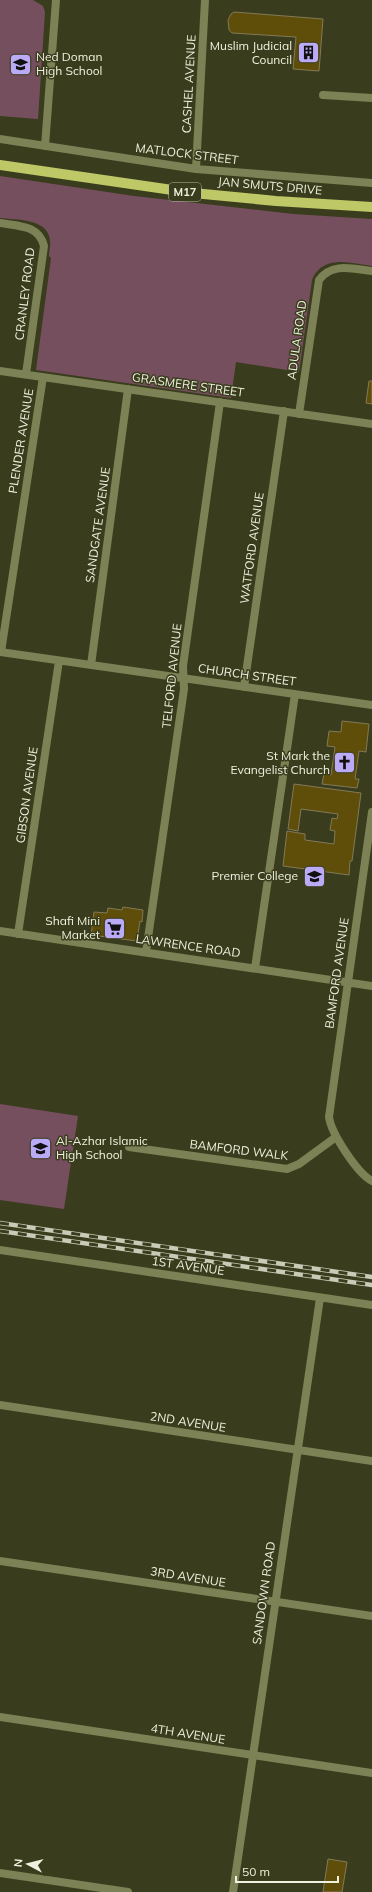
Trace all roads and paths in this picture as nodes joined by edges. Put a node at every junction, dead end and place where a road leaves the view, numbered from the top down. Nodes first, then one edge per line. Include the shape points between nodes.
1 (56, 0) edge
2 (205, 0) edge
3 (323, 95) dead end
4 (372, 98) edge
5 (0, 140) edge
6 (45, 146) junction
7 (0, 165) edge
8 (196, 169) junction
9 (372, 182) edge
10 (372, 207) edge
11 (0, 223) edge
12 (372, 271) edge
13 (0, 370) edge
14 (26, 374) junction
15 (43, 377) junction
16 (128, 389) junction
17 (220, 402) junction
18 (284, 412) junction
19 (299, 414) junction
20 (372, 424) edge
21 (0, 652) edge
22 (59, 660) junction
23 (91, 665) junction
24 (184, 678) junction
25 (244, 687) junction
26 (295, 694) junction
27 (372, 705) edge
28 (372, 812) edge
29 (0, 931) edge
30 (18, 934) junction
31 (146, 952) junction
32 (255, 968) junction
33 (348, 982) junction
34 (372, 986) edge
35 (336, 1137) junction
36 (129, 1147) dead end
37 (372, 1181) edge
38 (0, 1250) edge
39 (320, 1298) junction
40 (372, 1305) edge
41 (0, 1405) edge
42 (298, 1451) junction
43 (372, 1462) edge
44 (0, 1561) edge
45 (275, 1602) junction
46 (372, 1616) edge
47 (0, 1717) edge
48 (253, 1756) junction
49 (372, 1773) edge
50 (0, 1873) edge
51 (128, 1892) edge
52 (233, 1892) edge

1 - 6 street
2 - 8 street, CASHEL AVENUE
3 - 4 street
5 - 6 street, MATLOCK STREET
6 - 8 street, MATLOCK STREET
7 - 10 main road, JAN SMUTS DRIVE / M17 via 193,193
8 - 9 street, MATLOCK STREET
11 - 14 street, CRANLEY ROAD via 34,230 41,237 44,246
12 - 19 street, ADULA ROAD via 343,268 322,276 318,286
13 - 14 street, GRASMERE STREET
14 - 15 street, GRASMERE STREET
15 - 16 street, GRASMERE STREET
15 - 21 street, PLENDER AVENUE
16 - 17 street, GRASMERE STREET
16 - 23 street, SANDGATE AVENUE
17 - 18 street, GRASMERE STREET
17 - 24 street, TELFORD AVENUE via 183,666
18 - 19 street, GRASMERE STREET
18 - 25 street, WATFORD AVENUE
19 - 20 street, GRASMERE STREET
21 - 22 street, CHURCH STREET
22 - 23 street, CHURCH STREET
22 - 30 street, GIBSON AVENUE
23 - 24 street, CHURCH STREET
24 - 25 street, CHURCH STREET
24 - 31 street, TELFORD AVENUE
25 - 26 street, CHURCH STREET
26 - 27 street, CHURCH STREET
26 - 32 street
28 - 33 street, BAMFORD AVENUE
29 - 30 street, LAWRENCE ROAD
30 - 31 street, LAWRENCE ROAD
31 - 32 street, LAWRENCE ROAD
32 - 33 street, LAWRENCE ROAD
33 - 34 street, LAWRENCE ROAD
33 - 35 street, BAMFORD AVENUE via 329,1112
35 - 36 street, BAMFORD WALK via 287,1170
35 - 37 street, BAMFORD AVENUE via 361,1172
38 - 39 street, 1ST AVENUE
39 - 40 street, 1ST AVENUE
39 - 42 street, SANDOWN ROAD
41 - 42 street, 2ND AVENUE
42 - 43 street, 2ND AVENUE
42 - 45 street, SANDOWN ROAD
44 - 45 street, 3RD AVENUE
45 - 46 street, 3RD AVENUE
45 - 48 street, SANDOWN ROAD
47 - 48 street, 4TH AVENUE
48 - 49 street, 4TH AVENUE
48 - 52 street, SANDOWN ROAD
50 - 51 street

